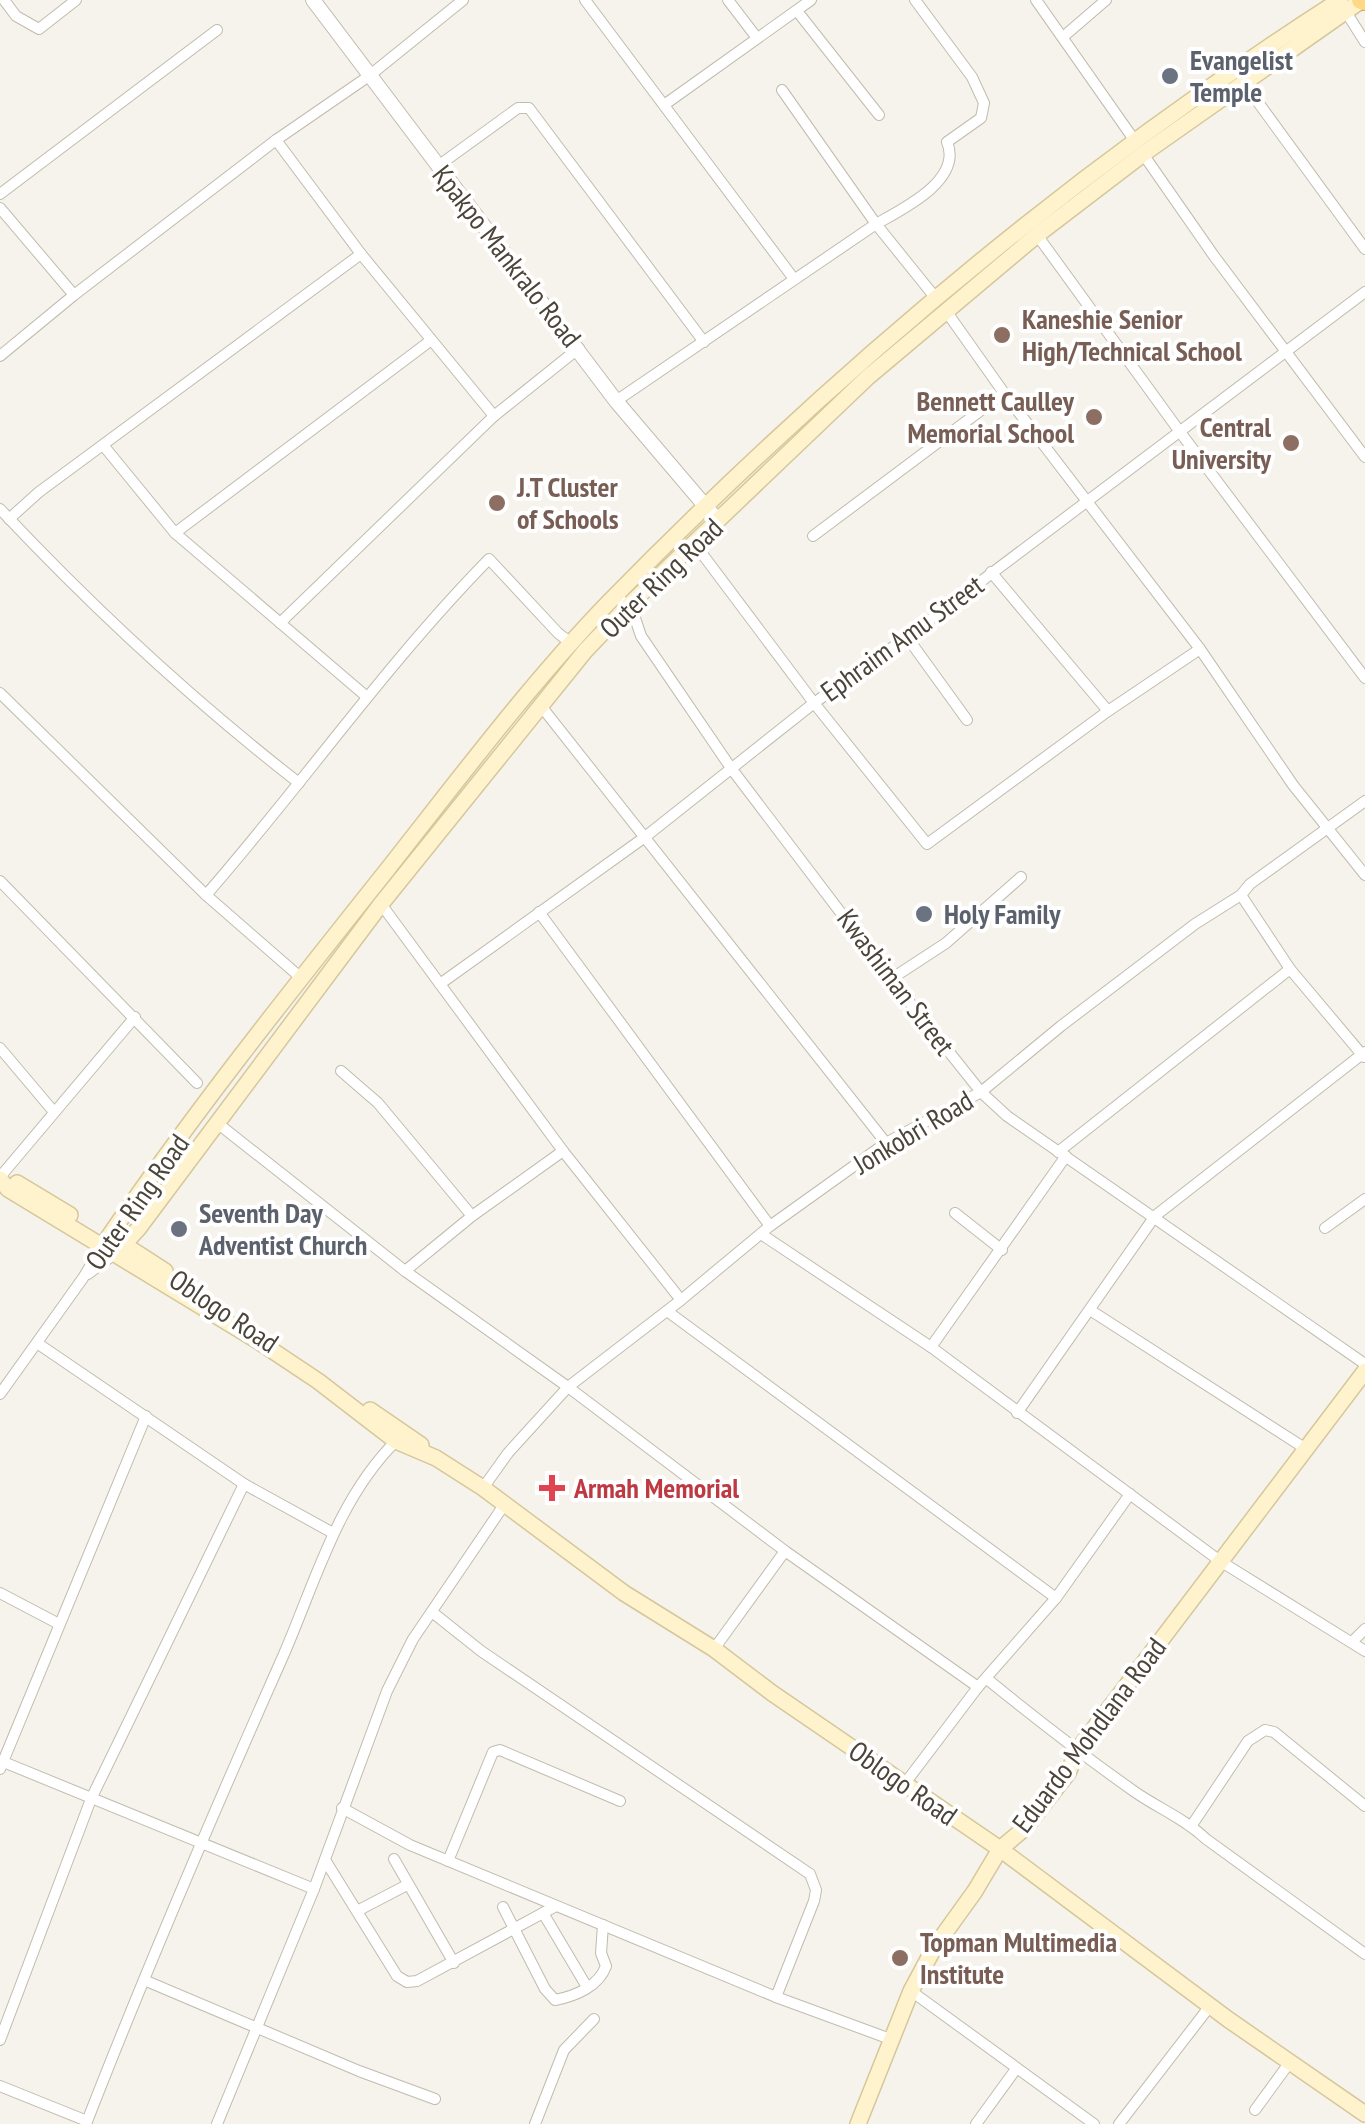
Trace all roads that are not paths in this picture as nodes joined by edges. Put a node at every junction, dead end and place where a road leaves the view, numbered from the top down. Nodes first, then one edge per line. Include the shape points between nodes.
1 (4, 0) edge
2 (76, 0) edge
3 (314, 0) edge
4 (463, 0) edge
5 (585, 0) edge
6 (728, 0) edge
7 (811, 0) edge
8 (915, 0) edge
9 (1036, 0) edge
10 (1106, 0) edge
11 (1363, 0) edge
12 (1343, 6) edge
13 (797, 11) junction
14 (216, 30) dead end
15 (1062, 37) junction
16 (757, 38) junction
17 (1365, 42) edge
18 (369, 76) junction
19 (1244, 84) junction
20 (782, 90) dead end
21 (664, 105) junction
22 (879, 115) dead end
23 (276, 140) junction
24 (1139, 148) junction
25 (438, 166) junction
26 (0, 194) edge
27 (0, 208) edge
28 (876, 224) junction
29 (1037, 235) junction
30 (1365, 249) edge
31 (361, 254) junction
32 (794, 279) junction
33 (1365, 292) edge
34 (74, 295) junction
35 (934, 296) junction
36 (946, 311) junction
37 (430, 341) junction
38 (704, 342) junction
39 (579, 348) junction
40 (1285, 350) junction
41 (0, 356) edge
42 (1004, 393) junction
43 (616, 401) junction
44 (494, 416) junction
45 (1180, 432) junction
46 (103, 444) junction
47 (1365, 457) edge
48 (1087, 501) junction
49 (706, 508) junction
50 (0, 509) edge
51 (9, 519) junction
52 (718, 522) junction
53 (175, 533) junction
54 (812, 536) dead end
55 (694, 542) junction
56 (991, 572) junction
57 (618, 606) junction
58 (280, 623) junction
59 (907, 637) junction
60 (572, 644) junction
61 (1200, 649) junction
62 (1365, 678) edge
63 (0, 692) edge
64 (367, 697) junction
65 (814, 703) junction
66 (540, 706) junction
67 (1108, 711) junction
68 (967, 720) dead end
69 (731, 768) junction
70 (298, 783) junction
71 (1365, 800) edge
72 (1328, 828) junction
73 (644, 837) junction
74 (1365, 874) edge
75 (1021, 877) dead end
76 (0, 881) edge
77 (206, 895) junction
78 (1241, 895) junction
79 (381, 904) junction
80 (538, 912) junction
81 (1290, 968) junction
82 (300, 977) junction
83 (891, 980) junction
84 (440, 984) junction
85 (135, 1017) junction
86 (0, 1048) edge
87 (1364, 1055) edge
88 (341, 1071) dead end
89 (197, 1083) dead end
90 (981, 1092) junction
91 (54, 1112) junction
92 (216, 1122) junction
93 (886, 1143) junction
94 (563, 1151) junction
95 (1062, 1154) junction
96 (1, 1179) edge
97 (1365, 1199) edge
98 (955, 1212) dead end
99 (472, 1216) junction
100 (1155, 1216) junction
101 (1325, 1228) dead end
102 (766, 1230) junction
103 (113, 1244) junction
104 (1002, 1250) junction
105 (405, 1270) junction
106 (681, 1300) junction
107 (1090, 1310) junction
108 (667, 1311) junction
109 (38, 1343) junction
110 (931, 1347) junction
111 (1365, 1367) edge
112 (568, 1386) junction
113 (0, 1394) edge
114 (1017, 1414) junction
115 (146, 1416) junction
116 (400, 1436) junction
117 (1306, 1448) junction
118 (244, 1484) junction
119 (483, 1488) junction
120 (1130, 1494) junction
121 (504, 1505) junction
122 (332, 1533) junction
123 (785, 1551) junction
124 (1220, 1561) junction
125 (0, 1593) edge
126 (1056, 1598) junction
127 (432, 1612) junction
128 (59, 1624) junction
129 (1365, 1629) edge
130 (1352, 1642) junction
131 (714, 1649) junction
132 (1365, 1652) edge
133 (982, 1683) junction
134 (1077, 1751) junction
135 (1, 1764) edge
136 (906, 1782) junction
137 (91, 1799) junction
138 (620, 1800) dead end
139 (1365, 1806) edge
140 (342, 1808) junction
141 (1192, 1825) junction
142 (200, 1842) junction
143 (1000, 1848) junction
144 (325, 1860) junction
145 (394, 1860) dead end
146 (448, 1861) junction
147 (407, 1885) junction
148 (314, 1889) junction
149 (556, 1906) junction
150 (503, 1907) dead end
151 (358, 1910) junction
152 (542, 1913) junction
153 (602, 1925) junction
154 (512, 1928) junction
155 (1365, 1954) edge
156 (454, 1962) junction
157 (144, 1980) junction
158 (586, 1987) junction
159 (912, 1991) junction
160 (776, 1997) junction
161 (1210, 2006) junction
162 (594, 2019) dead end
163 (256, 2027) junction
164 (0, 2040) edge
165 (893, 2040) junction
166 (1290, 2062) junction
167 (1016, 2069) junction
168 (0, 2086) edge
169 (435, 2099) dead end
170 (1255, 2110) dead end
171 (1365, 2114) edge
172 (87, 2122) edge
173 (217, 2124) edge
174 (535, 2124) edge
175 (858, 2124) edge
176 (976, 2124) edge
177 (1094, 2124) edge
178 (1119, 2124) edge

1 - 2 street via 39,29
3 - 18 street, Kpakpo Mankralo Road
4 - 18 street
5 - 21 street
6 - 16 street
7 - 13 street
8 - 28 street via 984,103 981,118 947,142 946,173
9 - 15 street
10 - 15 street
11 - 12 main road, Outer Ring Road
12 - 17 street
12 - 19 main road, Outer Ring Road
12 - 24 main road, Outer Ring Road
13 - 16 street
13 - 22 street
14 - 26 street
15 - 24 street
16 - 21 street
18 - 23 street
18 - 25 street, Kpakpo Mankralo Road
19 - 24 main road, Outer Ring Road
19 - 30 street
20 - 28 street
21 - 32 street
23 - 31 street
23 - 34 street
24 - 29 main road, Outer Ring Road
24 - 35 main road, Outer Ring Road
24 - 40 street
25 - 38 street via 518,108 528,108
25 - 39 street, Kpakpo Mankralo Road
27 - 34 street
28 - 32 street
28 - 35 street
29 - 36 main road, Outer Ring Road
29 - 45 street
31 - 37 street
31 - 46 street
32 - 38 street
33 - 40 street, Ephraim Amu Street
34 - 41 street
35 - 49 main road, Outer Ring Road
36 - 42 street
36 - 52 main road, Outer Ring Road
37 - 44 street
37 - 53 street
38 - 43 street
39 - 43 street, Kpakpo Mankralo Road
39 - 44 street
40 - 45 street, Ephraim Amu Street
40 - 47 street
42 - 48 street
42 - 54 street
43 - 49 street, Kpakpo Mankralo Road
44 - 58 street
45 - 48 street, Ephraim Amu Street
45 - 62 street
46 - 51 street
46 - 53 street
48 - 56 street, Ephraim Amu Street
48 - 61 street
49 - 52 street, Kpakpo Mankralo Road
49 - 57 main road, Outer Ring Road
50 - 51 street
51 - 70 street via 170,677
52 - 55 main road, Outer Ring Road
53 - 58 street
55 - 57 main road, Outer Ring Road
55 - 65 street
56 - 59 street, Ephraim Amu Street
56 - 67 street
57 - 60 main road, Outer Ring Road
57 - 66 main road, Outer Ring Road
57 - 69 street, Kwashiman Street
58 - 64 street
59 - 65 street, Ephraim Amu Street
59 - 68 street
60 - 64 street via 489,559
60 - 82 main road, Outer Ring Road
61 - 67 street
61 - 72 street
63 - 77 street
64 - 70 street
65 - 67 street via 927,844
65 - 69 street, Ephraim Amu Street
66 - 73 street
66 - 79 main road, Outer Ring Road
69 - 73 street, Ephraim Amu Street
69 - 83 street, Kwashiman Street
70 - 77 street
71 - 72 street, Jonkobri Road
72 - 74 street
72 - 78 street, Jonkobri Road
73 - 80 street, Ephraim Amu Street
73 - 93 street
75 - 83 street via 946,943
76 - 85 street
77 - 82 street
78 - 81 street
78 - 90 street, Jonkobri Road
79 - 84 street
79 - 92 main road, Outer Ring Road
80 - 84 street, Ephraim Amu Street
80 - 102 street
81 - 87 street
81 - 95 street
82 - 103 main road, Outer Ring Road
83 - 90 street, Kwashiman Street
84 - 94 street
85 - 89 street
85 - 91 street
86 - 91 street
87 - 100 street
88 - 99 street via 378,1103
90 - 93 street, Jonkobri Road
90 - 95 street, Kwashiman Street
91 - 96 street
92 - 103 main road, Outer Ring Road
92 - 105 street
93 - 102 street, Jonkobri Road
94 - 99 street
94 - 106 street
95 - 100 street, Kwashiman Street
95 - 104 street
96 - 103 main road, Oblogo Road via 8,1189
97 - 101 street
98 - 104 street
99 - 105 street
100 - 107 street
100 - 111 street, Kwashiman Street
102 - 106 street, Jonkobri Road
102 - 110 street
103 - 109 street, Outer Ring Road
103 - 116 main road, Oblogo Road
104 - 110 street
105 - 112 street
106 - 108 street, Jonkobri Road
107 - 114 street
107 - 117 street
108 - 112 street, Jonkobri Road
108 - 126 street
109 - 113 street, Outer Ring Road
109 - 115 street
110 - 114 street
111 - 117 main road, Eduardo Mohdlana Road
112 - 119 street, Jonkobri Road
112 - 123 street
114 - 120 street
115 - 118 street
115 - 128 street
116 - 119 main road, Oblogo Road
116 - 122 street
117 - 124 main road, Eduardo Mohdlana Road
118 - 122 street
118 - 137 street
119 - 121 main road, Oblogo Road
120 - 124 street
120 - 126 street
121 - 127 street
121 - 131 main road, Oblogo Road via 654,1614
122 - 142 street
123 - 131 street
123 - 133 street
124 - 130 street
124 - 134 main road, Eduardo Mohdlana Road
125 - 128 street
126 - 133 street
127 - 140 street via 386,1691
127 - 160 street via 810,1874 814,1901
128 - 135 street
129 - 130 street
130 - 132 street
131 - 136 main road, Oblogo Road
133 - 134 street
133 - 136 street
134 - 141 street
134 - 143 main road, Eduardo Mohdlana Road via 1025,1828
135 - 137 street
136 - 143 main road, Oblogo Road
137 - 142 street
137 - 164 street
138 - 146 street via 493,1752
139 - 141 street via 1265,1730 1248,1741
140 - 144 street
140 - 146 street
141 - 155 street
142 - 148 street
142 - 157 street
143 - 159 main road, Eduardo Mohdlana Road
143 - 161 main road, Oblogo Road
144 - 148 street
144 - 151 street
145 - 147 street
146 - 149 street
147 - 151 street
147 - 156 street
148 - 163 street
149 - 152 street
149 - 153 street
150 - 154 street
151 - 156 street via 407,1982
152 - 154 street
152 - 158 street
153 - 158 street via 606,1966
153 - 160 street
154 - 156 street
154 - 158 street via 550,1998
157 - 163 street
157 - 172 street
159 - 165 main road, Eduardo Mohdlana Road
159 - 167 street
160 - 165 street
161 - 166 main road, Oblogo Road
161 - 178 street
162 - 174 street via 564,2050
163 - 169 street
163 - 173 street
165 - 175 main road, Eduardo Mohdlana Road
166 - 170 street
166 - 171 main road, Oblogo Road
167 - 176 street
167 - 177 street
168 - 172 street

